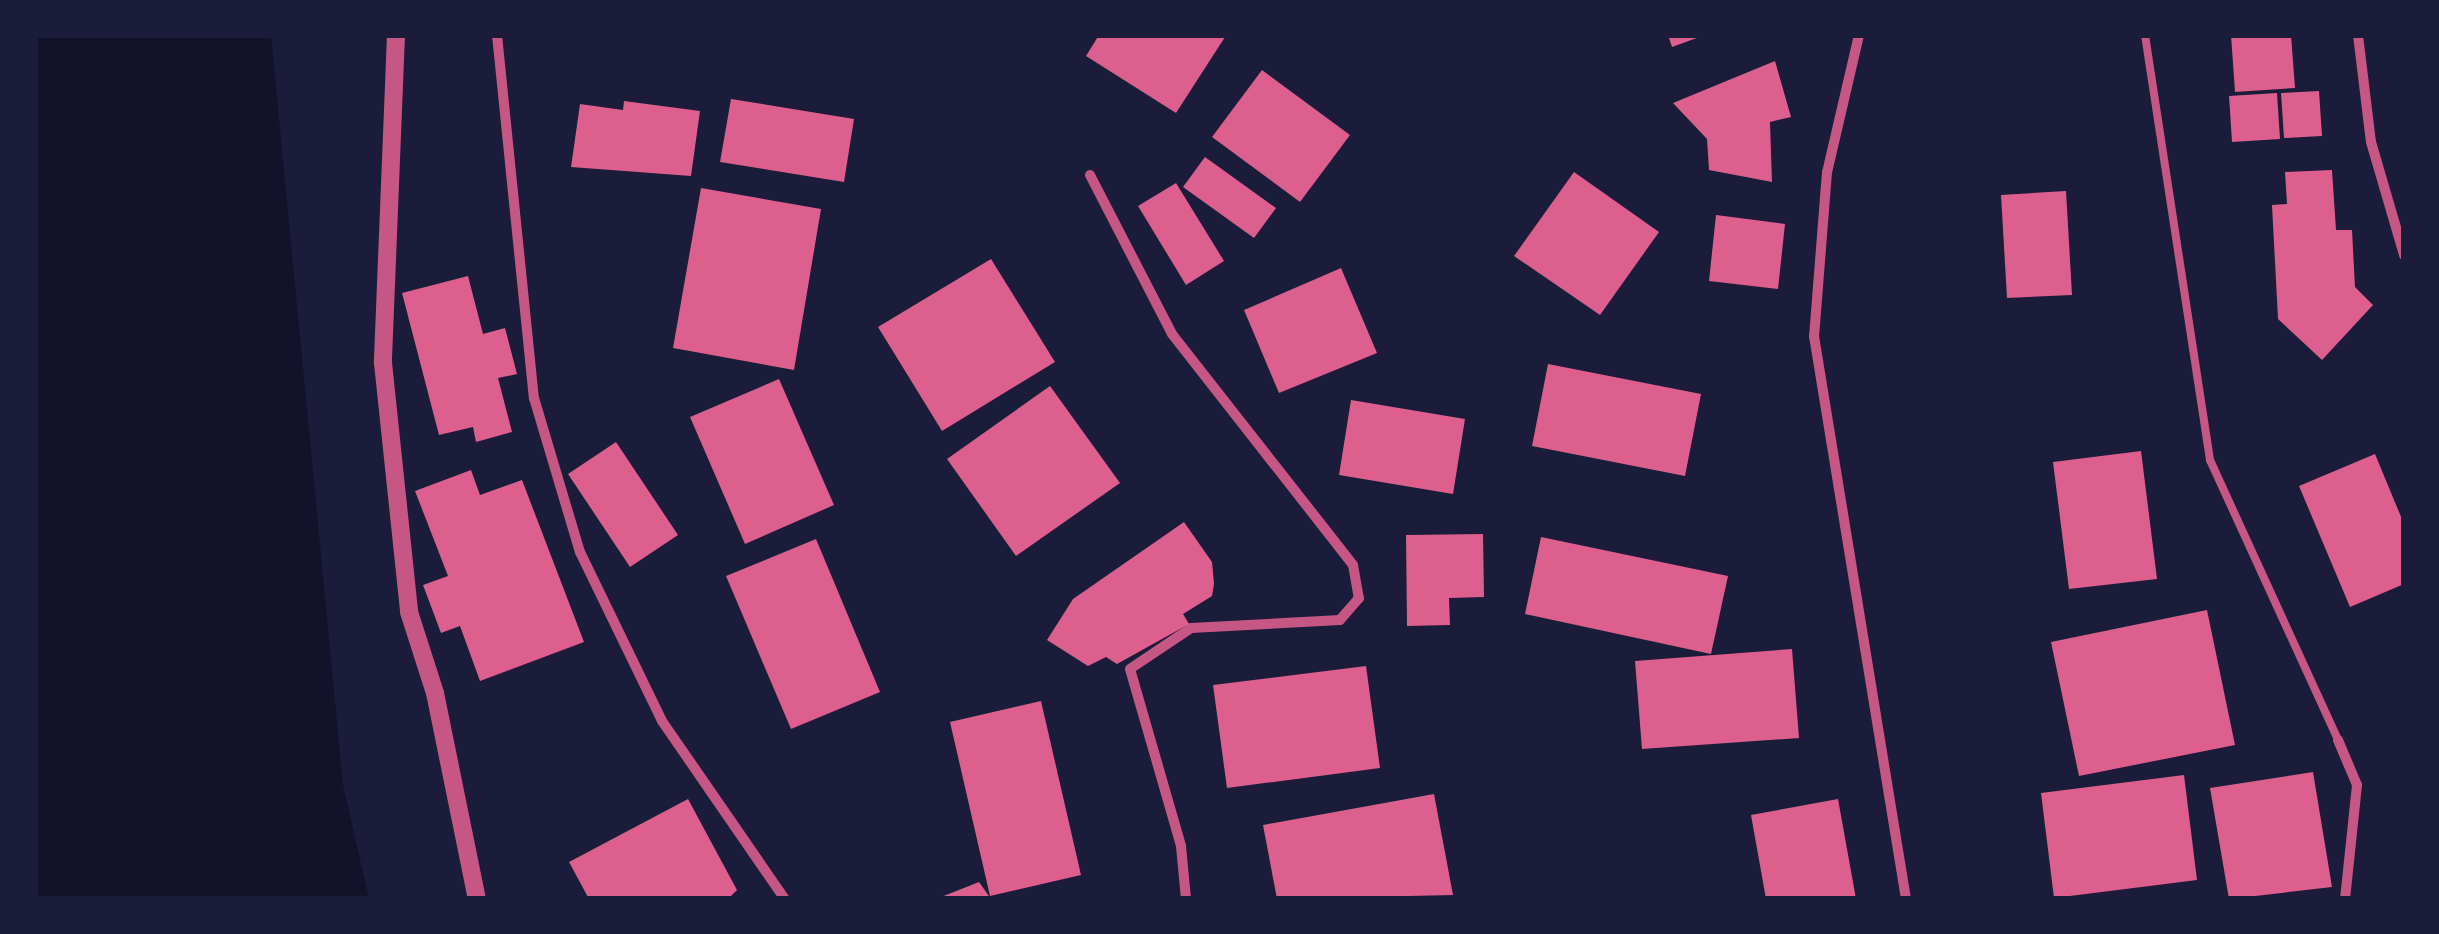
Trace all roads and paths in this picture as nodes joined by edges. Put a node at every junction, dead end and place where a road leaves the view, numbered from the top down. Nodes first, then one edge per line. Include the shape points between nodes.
1 (396, 35) edge
2 (497, 35) edge
3 (1860, 35) edge
4 (2145, 35) edge
5 (2358, 35) edge
6 (1090, 176) dead end
7 (2404, 255) edge
8 (2338, 740) joint
9 (477, 899) edge
10 (786, 899) edge
11 (1186, 899) edge
12 (1906, 899) edge
13 (2344, 899) edge

1 - 9 street via 384,363 410,612 435,693
2 - 10 street via 534,398 580,552 662,721
3 - 12 street via 1827,172 1814,336
4 - 8 lane via 2210,460
5 - 7 street via 2371,142
6 - 11 street via 1172,334 1353,565 1359,598 1340,620 1191,628 1130,669 1181,846
8 - 13 street via 2357,785

